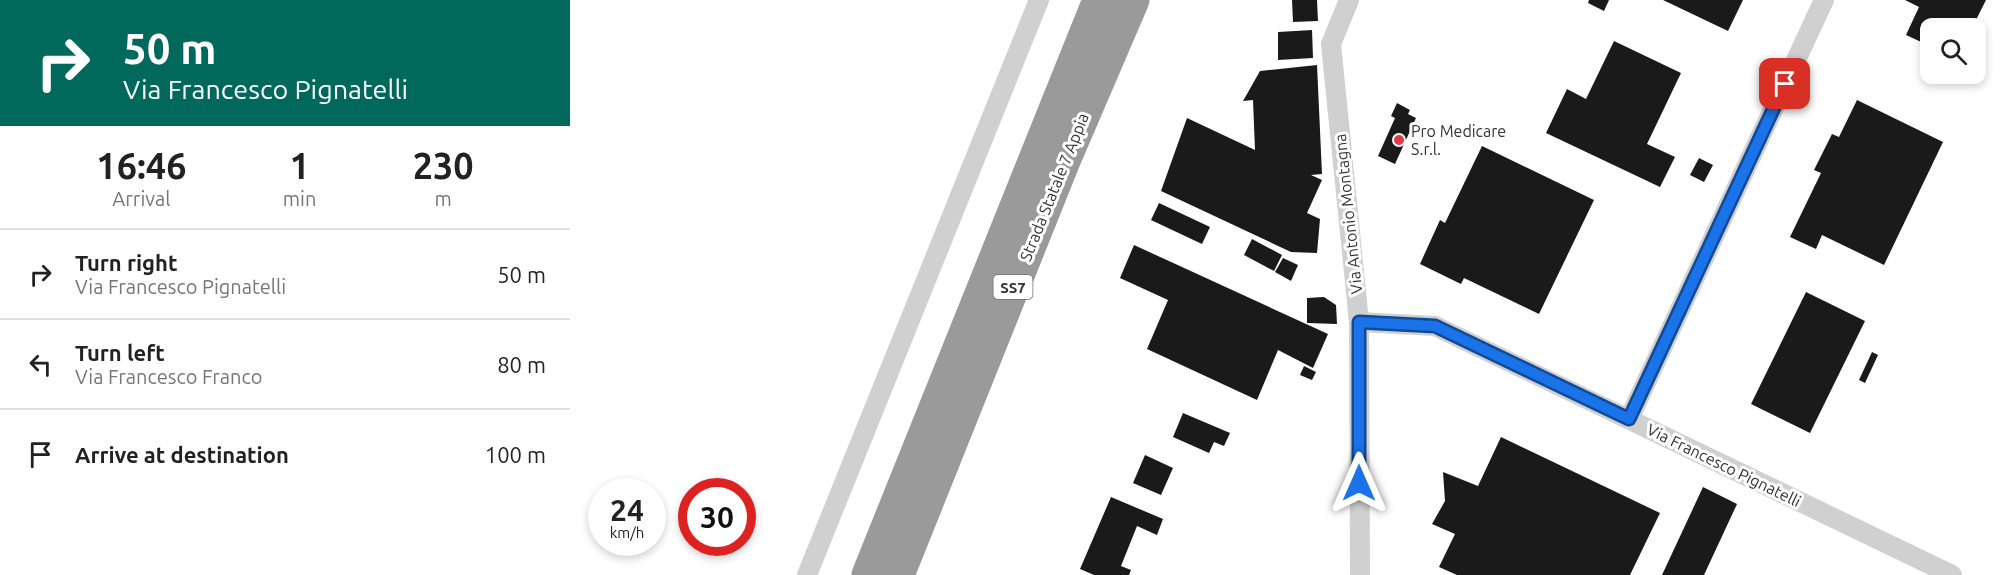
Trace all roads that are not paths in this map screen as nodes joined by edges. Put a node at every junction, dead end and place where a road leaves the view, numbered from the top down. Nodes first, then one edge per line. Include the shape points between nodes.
1 (1039, 0) edge
2 (1099, 0) edge
3 (1133, 0) edge
4 (1349, 0) edge
5 (1824, 0) edge
6 (1359, 322) junction
7 (1629, 419) junction
8 (900, 572) edge
9 (807, 575) edge
10 (868, 575) edge
11 (1360, 575) edge
12 (1952, 575) edge

1 - 9 street
2 - 10 highway, Strada Statale 7 Appia / SS7
3 - 8 highway, Strada Statale 7 Appia / SS7 via 1063,163
4 - 6 street, Via Antonio Montagna via 1331,44
5 - 7 street
6 - 7 street, Via Francesco Pignatelli via 1435,326
6 - 11 street, Via Antonio Montagna
7 - 12 street, Via Francesco Pignatelli

